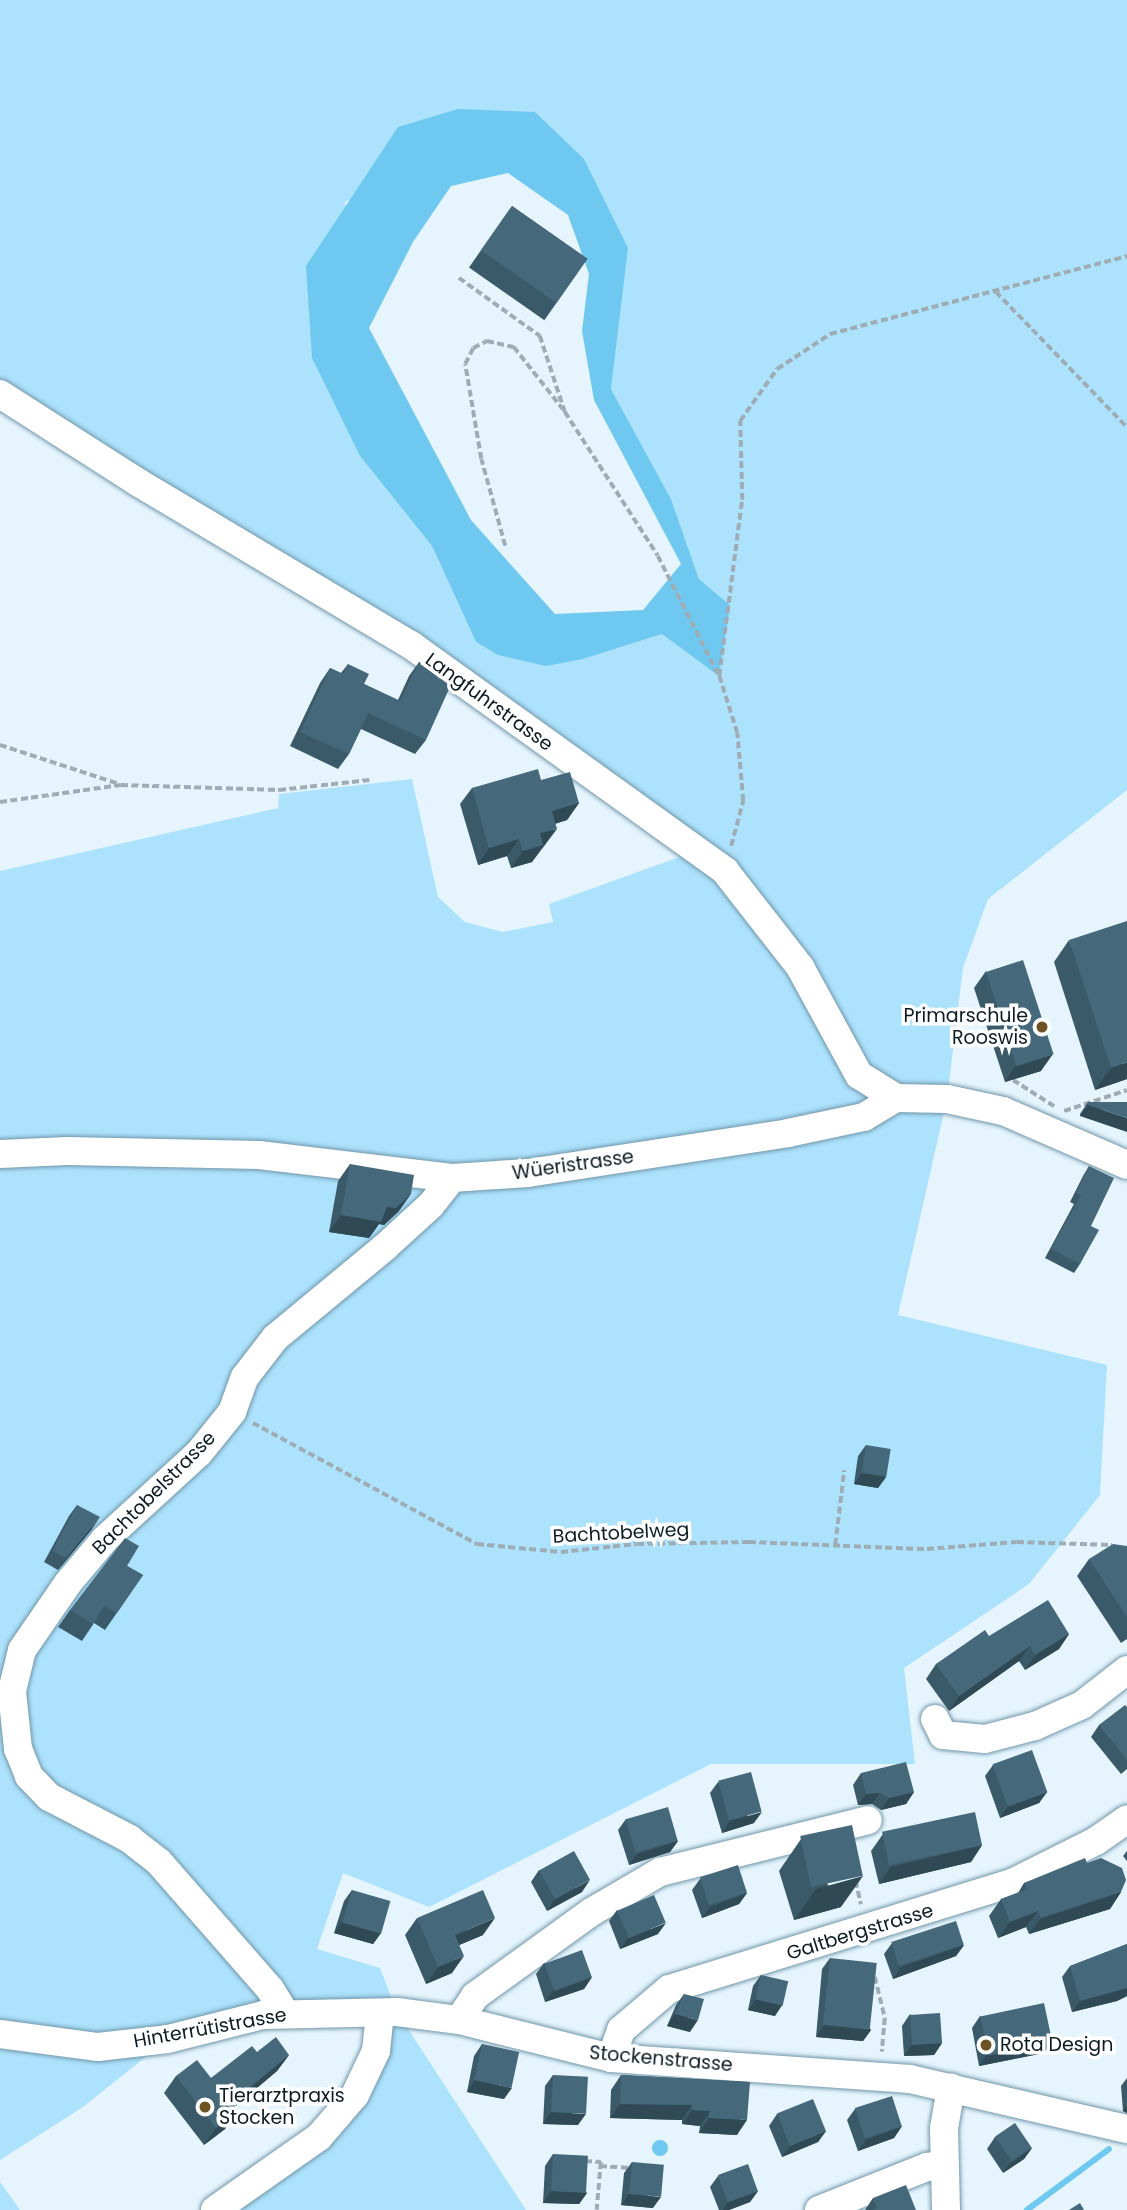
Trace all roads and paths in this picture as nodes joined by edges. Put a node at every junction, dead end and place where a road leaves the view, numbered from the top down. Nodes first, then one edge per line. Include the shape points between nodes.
1 (1127, 256) edge
2 (460, 278) dead end
3 (996, 292) junction
4 (0, 394) edge
5 (565, 412) junction
6 (1127, 427) edge
7 (505, 546) dead end
8 (719, 676) junction
9 (0, 745) edge
10 (369, 780) dead end
11 (121, 785) junction
12 (0, 802) edge
13 (724, 872) junction
14 (1013, 1080) edge
15 (1127, 1090) edge
16 (896, 1098) junction
17 (1046, 1115) junction
18 (0, 1154) edge
19 (1127, 1165) edge
20 (452, 1178) junction
21 (232, 1412) junction
22 (844, 1471) dead end
23 (835, 1545) junction
24 (1114, 1545) edge
25 (1127, 1670) edge
26 (935, 1718) dead end
27 (1127, 1819) edge
28 (868, 1820) dead end
29 (856, 1878) edge
30 (867, 1930) junction
31 (873, 1970) edge
32 (380, 2012) junction
33 (285, 2013) junction
34 (459, 2020) junction
35 (0, 2034) edge
36 (611, 2057) junction
37 (879, 2075) junction
38 (951, 2088) junction
39 (1127, 2129) edge
40 (575, 2160) edge
41 (944, 2165) junction
42 (600, 2166) junction
43 (635, 2168) edge
44 (215, 2210) edge
45 (597, 2210) edge
46 (819, 2210) edge
47 (946, 2210) edge

1 - 3 path
2 - 5 path via 540,336
3 - 6 path
3 - 8 path via 830,334 777,369 740,421 742,500
4 - 13 street, Langfuhrstrasse via 139,483 411,645
5 - 7 path via 514,347 487,341 473,348 465,364 481,459
5 - 8 path via 658,556
8 - 13 path via 737,733 743,801
9 - 11 path
10 - 11 path via 279,790
11 - 12 path
13 - 16 street, Langfuhrstrasse via 800,967 859,1075
14 - 17 path
15 - 17 path
16 - 17 street via 947,1099
16 - 20 street, Wüeristrasse via 864,1117 788,1133 528,1173
17 - 19 street
18 - 20 street, Wüeristrasse via 258,1155
20 - 21 street, Bachtobelstrasse via 412,1222 275,1338 245,1377
21 - 23 path, Bachtobelweg via 477,1544 561,1552 637,1544
21 - 33 street, Bachtobelstrasse via 200,1453 105,1539 68,1583 22,1650 12,1690 18,1749 29,1776 49,1797 130,1839 159,1862 219,1928
22 - 23 path
23 - 24 path, Bachtobelweg via 927,1549 1017,1542
25 - 26 street via 1082,1705 1035,1726 985,1739 943,1735
27 - 30 street, Galtbergstrasse via 1012,1883
28 - 34 street via 660,1872 593,1911 475,1996
29 - 30 path
30 - 36 street, Galtbergstrasse via 669,1989 621,2030
31 - 37 path via 885,2018
32 - 33 street, Hinterrütistrasse
32 - 34 street, Stockenstrasse
32 - 44 street via 376,2051 355,2095 319,2137
33 - 35 street, Hinterrütistrasse via 168,2039 98,2047
34 - 36 street, Stockenstrasse
36 - 37 street, Stockenstrasse
37 - 38 street, Stockenstrasse
38 - 39 street, Stockenstrasse
38 - 41 street
40 - 42 path via 601,2162
41 - 46 street via 927,2167
41 - 47 street
42 - 43 path
42 - 45 path

